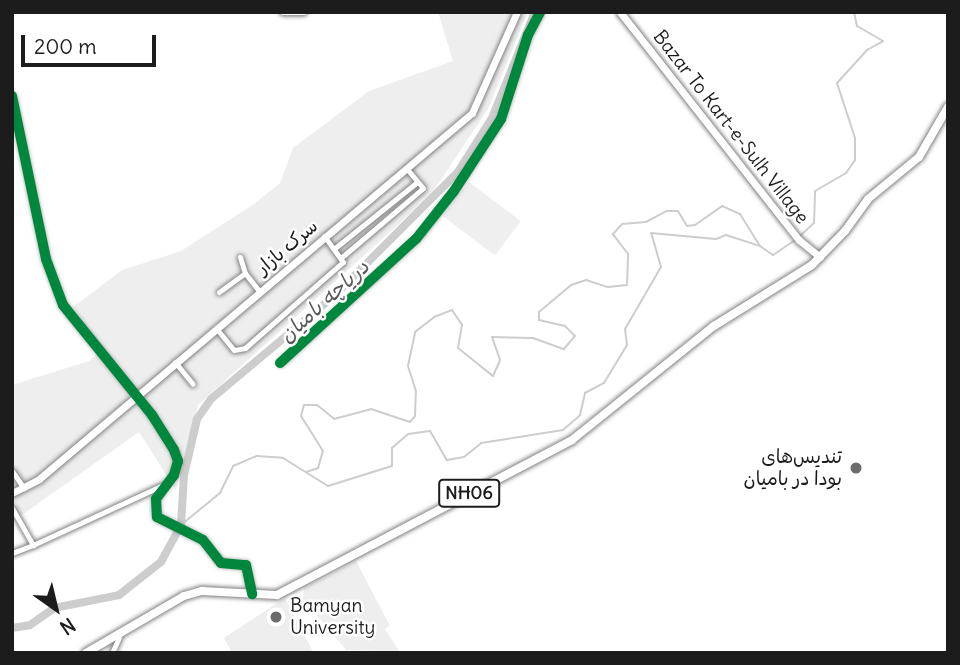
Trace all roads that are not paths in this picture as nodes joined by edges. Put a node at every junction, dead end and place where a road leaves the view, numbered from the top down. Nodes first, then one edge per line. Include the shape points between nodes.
1 (283, 12) edge
2 (304, 12) edge
3 (517, 12) edge
4 (540, 12) edge
5 (620, 12) edge
6 (12, 96) edge
7 (948, 107) edge
8 (406, 168) junction
9 (417, 182) junction
10 (324, 236) junction
11 (335, 248) junction
12 (240, 257) dead end
13 (342, 257) junction
14 (820, 257) junction
15 (245, 273) junction
16 (259, 290) junction
17 (219, 292) dead end
18 (215, 326) junction
19 (175, 361) junction
20 (279, 363) dead end
21 (193, 384) dead end
22 (136, 394) junction
23 (12, 471) edge
24 (167, 482) junction
25 (24, 488) junction
26 (12, 493) edge
27 (12, 508) edge
28 (33, 545) junction
29 (12, 553) edge
30 (252, 594) junction
31 (119, 637) junction
32 (86, 653) edge
33 (112, 653) edge

1 - 2 street
3 - 8 main road, سرک بازار via 472,113
4 - 20 street via 501,119 454,191 416,239
5 - 14 main road, Bazar To Kart-e-Sulh Village via 797,237
6 - 22 street via 51,279 84,334
7 - 14 main road, NH06 via 919,157 867,199
8 - 9 street
8 - 10 main road, سرک بازار
9 - 11 street
9 - 13 street via 423,188
10 - 11 street
10 - 16 main road, سرک بازار
11 - 13 street
12 - 15 street
13 - 18 street via 343,262 239,351
14 - 30 main road, NH06 via 714,326 572,440 277,595
15 - 16 street
15 - 17 street
16 - 18 main road, سرک بازار
18 - 19 main road, سرک بازار
19 - 21 street
19 - 22 main road, سرک بازار
22 - 24 street via 178,461
22 - 25 main road, سرک بازار
23 - 25 street
24 - 28 street
24 - 30 street via 156,499 157,517 203,540 221,563 246,565
25 - 26 main road, سرک بازار
27 - 28 street
28 - 29 street
30 - 31 main road, NH06 via 202,591 184,596
31 - 32 main road, NH06
31 - 33 street

